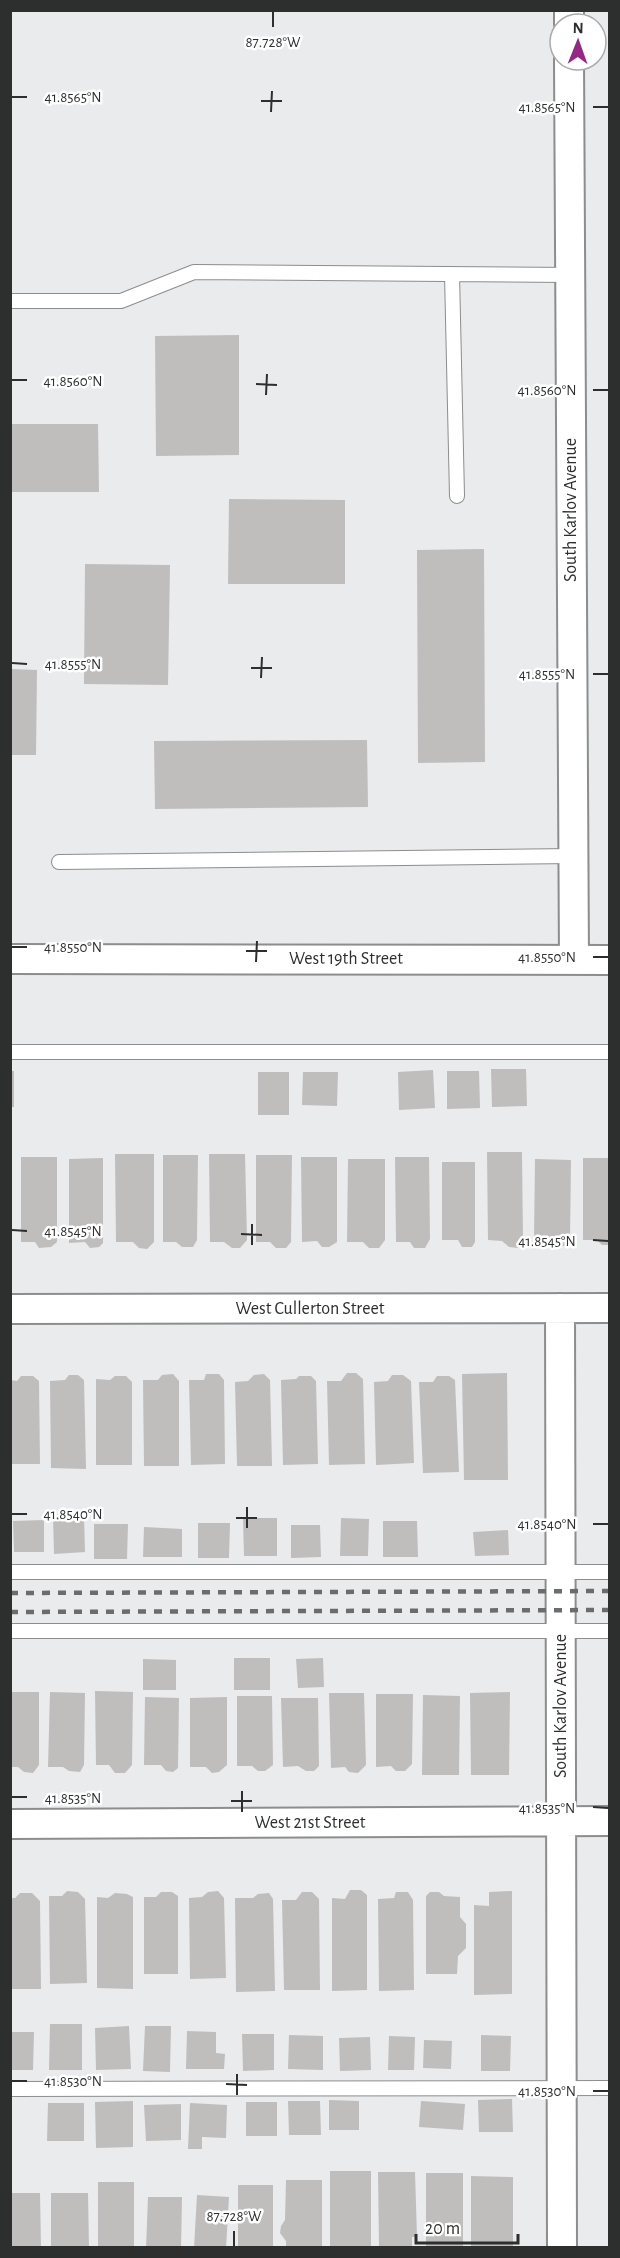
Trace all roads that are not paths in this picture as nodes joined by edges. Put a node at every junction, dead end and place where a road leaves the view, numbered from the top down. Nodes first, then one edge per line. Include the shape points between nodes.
1 (570, 72) edge
2 (452, 274) junction
3 (570, 275) junction
4 (10, 301) edge
5 (457, 496) dead end
6 (574, 856) junction
7 (59, 862) dead end
8 (10, 959) edge
9 (574, 960) junction
10 (609, 960) edge
11 (10, 1052) edge
12 (609, 1052) edge
13 (560, 1308) junction
14 (609, 1308) edge
15 (10, 1309) edge
16 (10, 1572) edge
17 (560, 1572) junction
18 (609, 1572) edge
19 (561, 1630) junction
20 (10, 1631) edge
21 (609, 1631) edge
22 (561, 1821) junction
23 (609, 1821) edge
24 (10, 1824) edge
25 (561, 2088) junction
26 (609, 2088) edge
27 (10, 2089) edge
28 (562, 2247) edge

1 - 3 street, South Karlov Avenue
2 - 3 lane
2 - 4 lane via 194,272 121,301
2 - 5 lane
3 - 6 street, South Karlov Avenue
6 - 7 lane
6 - 9 street, South Karlov Avenue
8 - 9 street, West 19th Street
9 - 10 street, West 19th Street
11 - 12 lane
13 - 14 street, West Cullerton Street
13 - 15 street, West Cullerton Street
13 - 17 street, South Karlov Avenue
16 - 17 lane
17 - 18 lane
17 - 19 street, South Karlov Avenue
19 - 20 lane
19 - 21 lane
19 - 22 street, South Karlov Avenue
22 - 23 street, West 21st Street
22 - 24 street, West 21st Street
22 - 25 street, South Karlov Avenue
25 - 26 lane
25 - 27 lane
25 - 28 street, South Karlov Avenue

